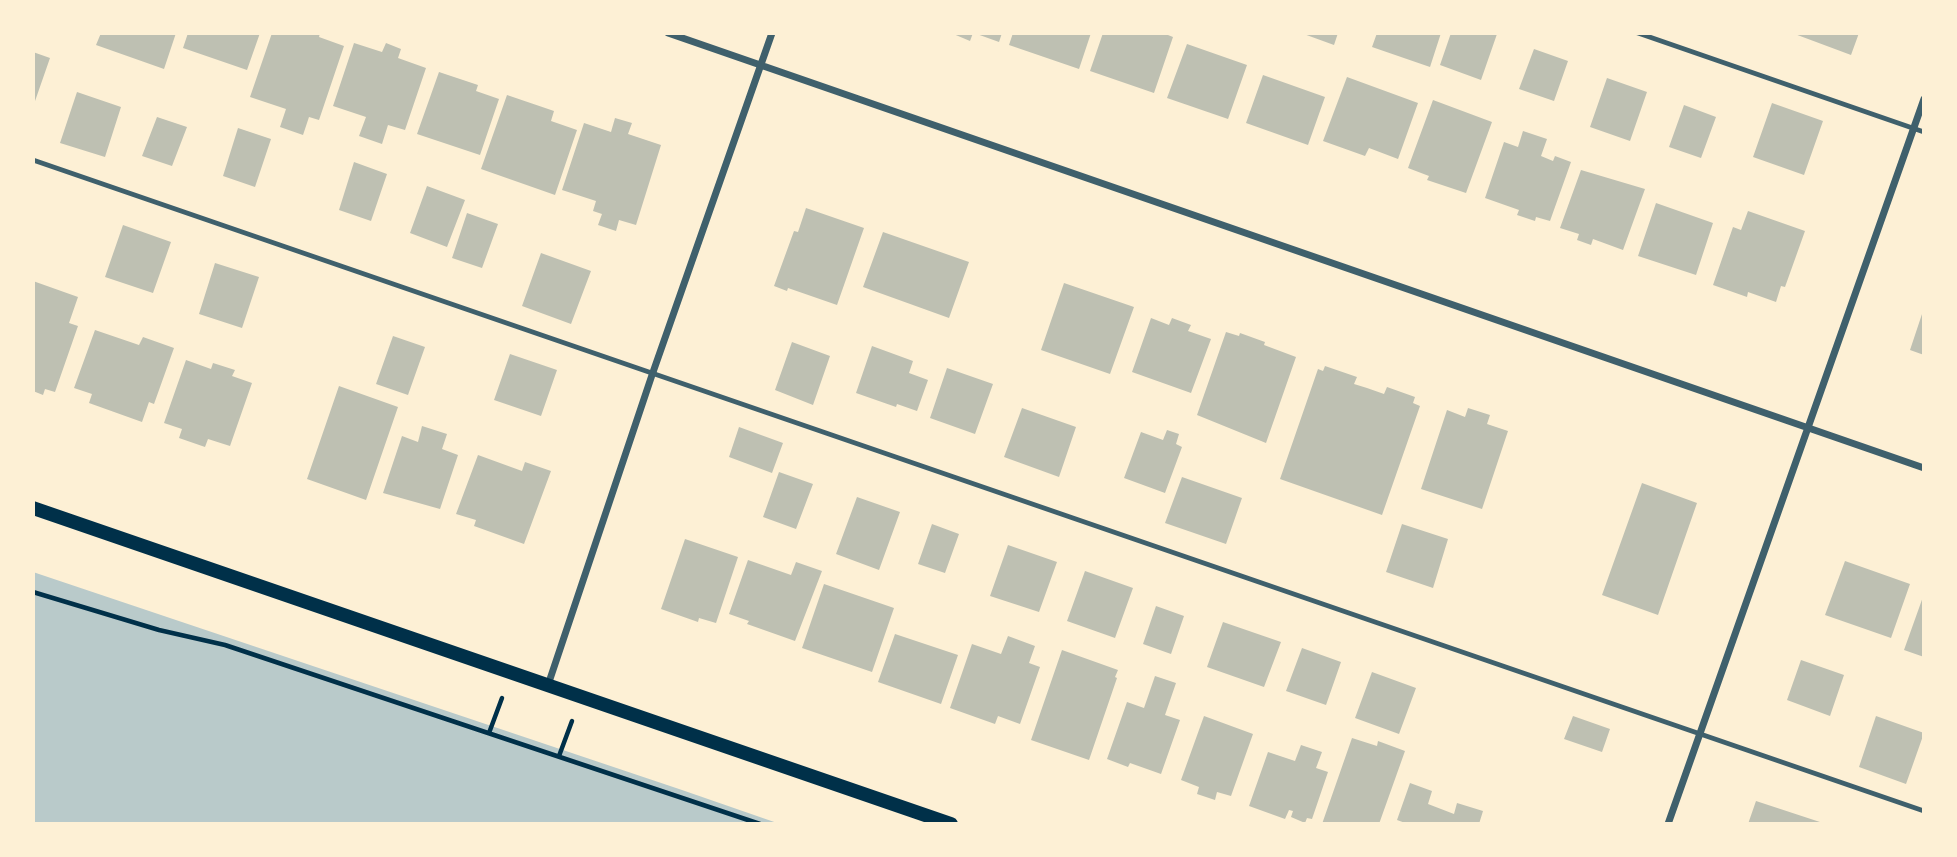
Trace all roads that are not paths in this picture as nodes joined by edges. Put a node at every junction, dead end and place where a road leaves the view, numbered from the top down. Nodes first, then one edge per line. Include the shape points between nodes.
1 (668, 33) edge
2 (772, 33) edge
3 (1637, 33) edge
4 (760, 65) junction
5 (1924, 99) edge
6 (1913, 128) junction
7 (1924, 132) edge
8 (33, 160) edge
9 (652, 375) junction
10 (1807, 428) junction
11 (1924, 468) edge
12 (33, 508) edge
13 (548, 685) junction
14 (1700, 735) junction
15 (1924, 811) edge
16 (951, 824) edge
17 (1668, 824) edge

1 - 4 street
2 - 4 street
3 - 6 lane
4 - 9 street
4 - 10 street
5 - 6 street
6 - 7 lane
6 - 10 street
8 - 9 lane
9 - 13 street
9 - 14 lane
10 - 11 street
10 - 14 street
12 - 13 main road
13 - 16 main road
14 - 15 lane
14 - 17 street

